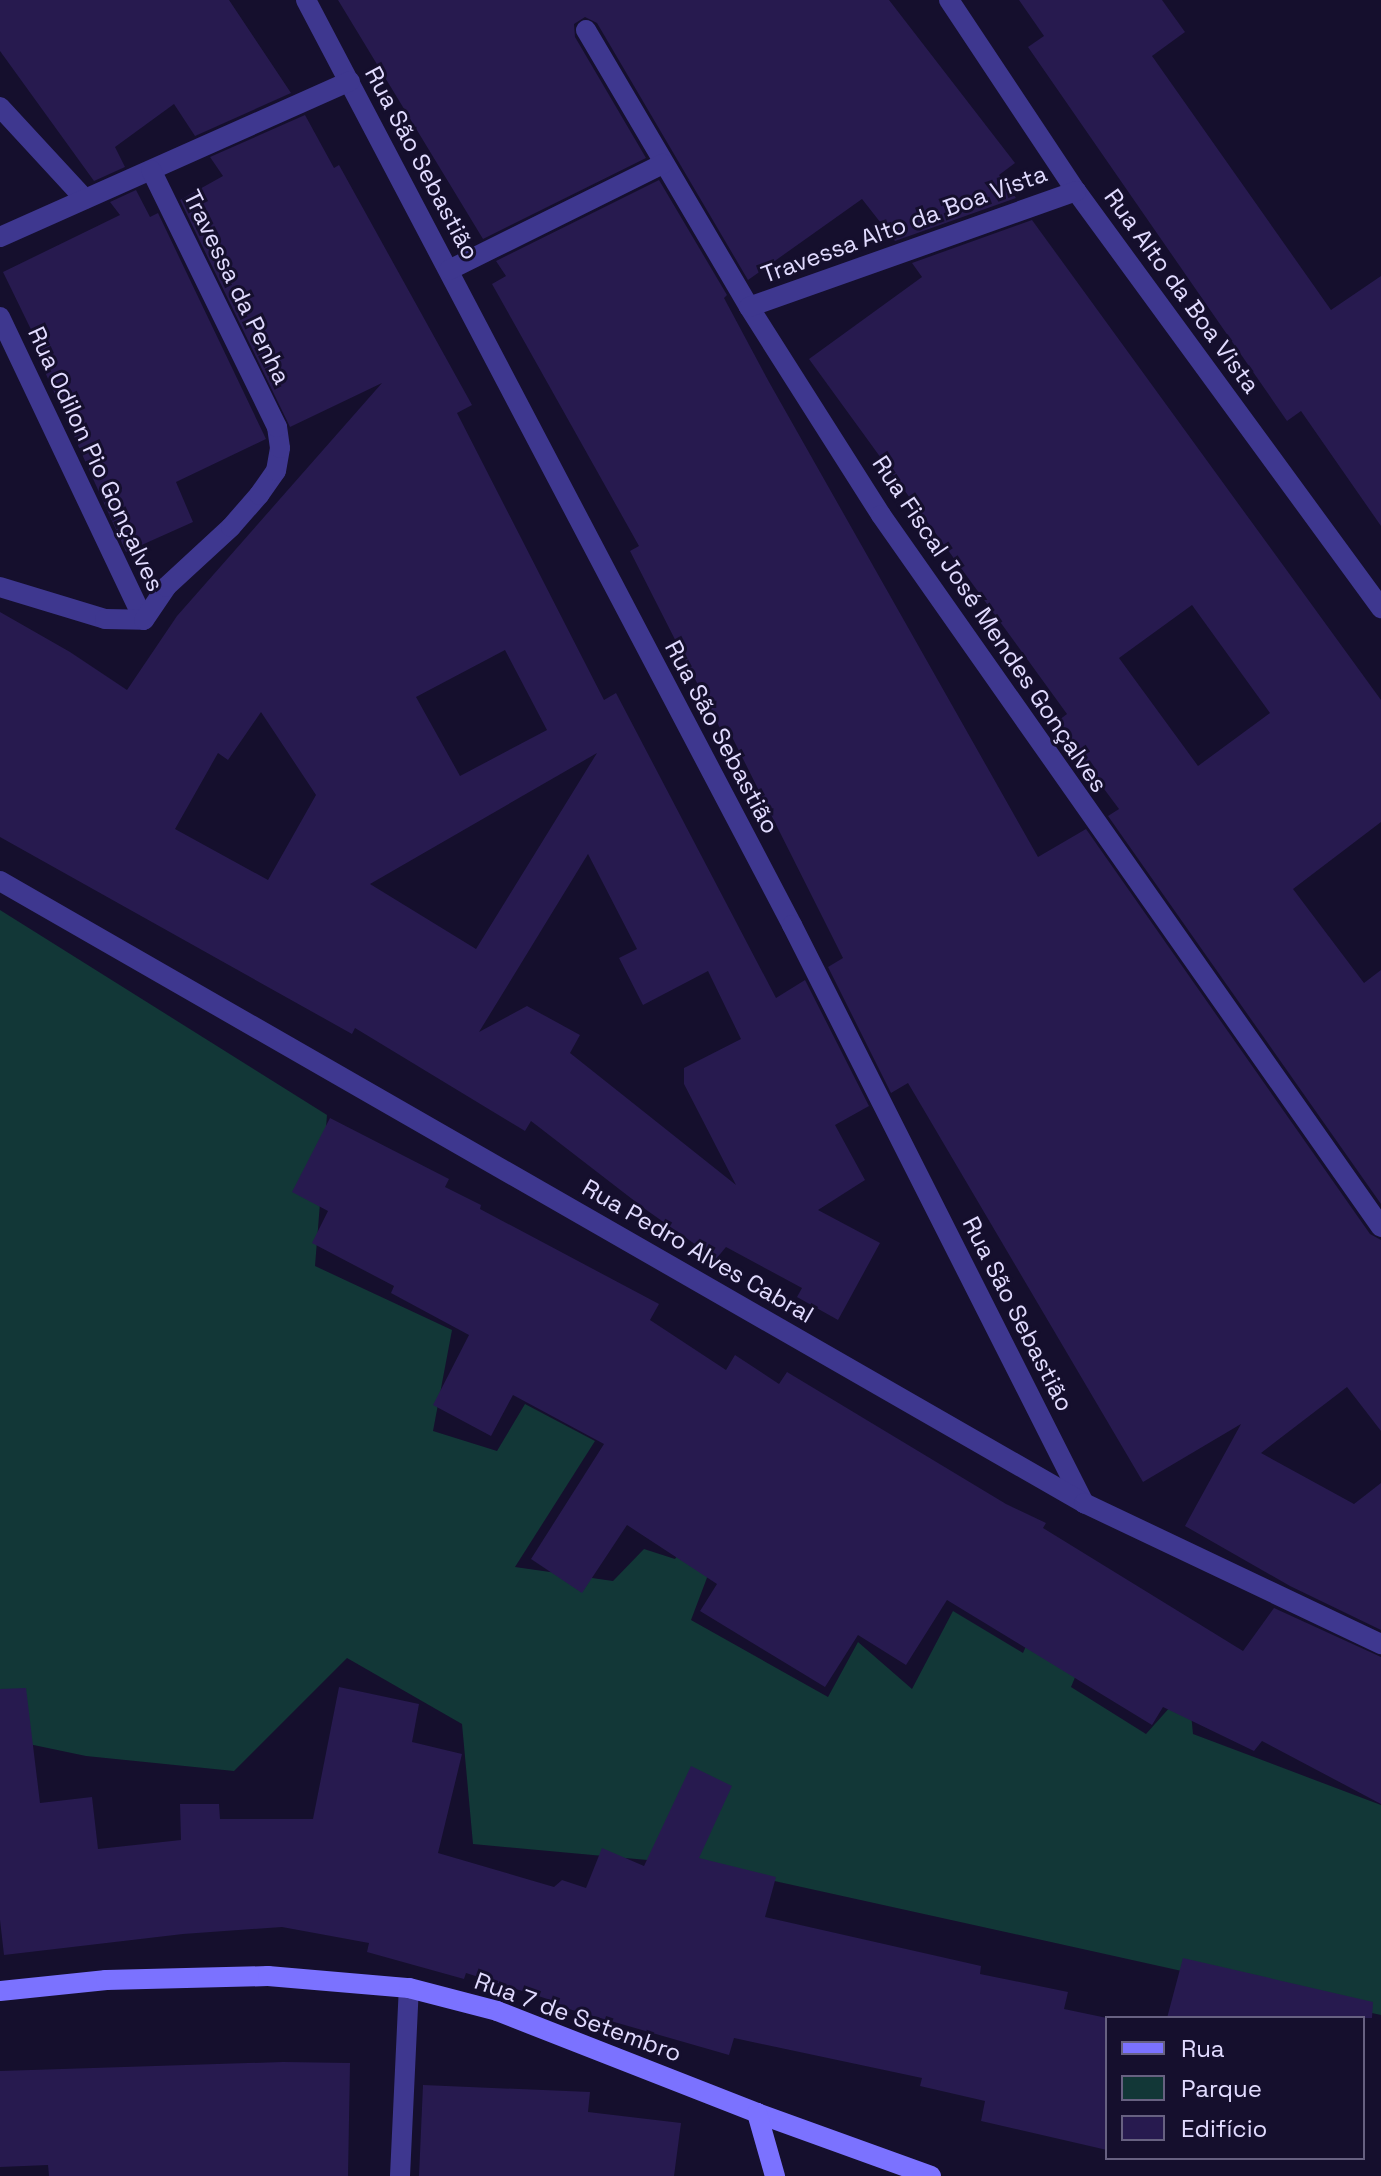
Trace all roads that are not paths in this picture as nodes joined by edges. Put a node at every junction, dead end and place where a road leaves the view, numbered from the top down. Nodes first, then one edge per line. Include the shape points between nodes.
1 (306, 0) edge
2 (949, 0) edge
3 (586, 30) dead end
4 (350, 81) junction
5 (0, 107) edge
6 (663, 164) junction
7 (151, 170) junction
8 (1076, 191) junction
9 (85, 199) junction
10 (0, 237) edge
11 (449, 270) junction
12 (749, 307) junction
13 (0, 317) edge
14 (0, 587) edge
15 (1381, 608) edge
16 (144, 620) junction
17 (0, 881) edge
18 (1381, 1227) edge
19 (1084, 1503) junction
20 (1381, 1644) edge
21 (409, 1988) junction
22 (0, 1991) edge
23 (757, 2113) junction
24 (400, 2176) edge
25 (775, 2176) edge
26 (931, 2176) edge

1 - 4 street, Rua São Sebastião
2 - 8 street, Rua Alto da Boa Vista
3 - 6 street, Rua Fiscal José Mendes Gonçalves
4 - 7 street
4 - 11 street, Rua São Sebastião
5 - 9 street
6 - 11 street
6 - 12 street, Rua Fiscal José Mendes Gonçalves
7 - 9 street
7 - 16 street, Travessa da Penha via 277,427 280,448 276,471 259,495 166,587
8 - 12 street, Travessa Alto da Boa Vista
8 - 15 street, Rua Alto da Boa Vista
9 - 10 street
11 - 19 street, Rua São Sebastião via 792,925
12 - 18 street, Rua Fiscal José Mendes Gonçalves via 889,528
13 - 16 street, Rua Odilon Pio Gonçalves
14 - 16 street, Rua Odilon Pio Gonçalves via 105,619
17 - 19 street, Rua Pedro Alves Cabral
19 - 20 street, Rua Pedro Alves Cabral
21 - 22 main road, Rua 7 de Setembro via 268,1976 106,1980
21 - 23 main road, Rua 7 de Setembro via 497,2011
21 - 24 street
23 - 25 main road
23 - 26 main road, Rua 7 de Setembro

